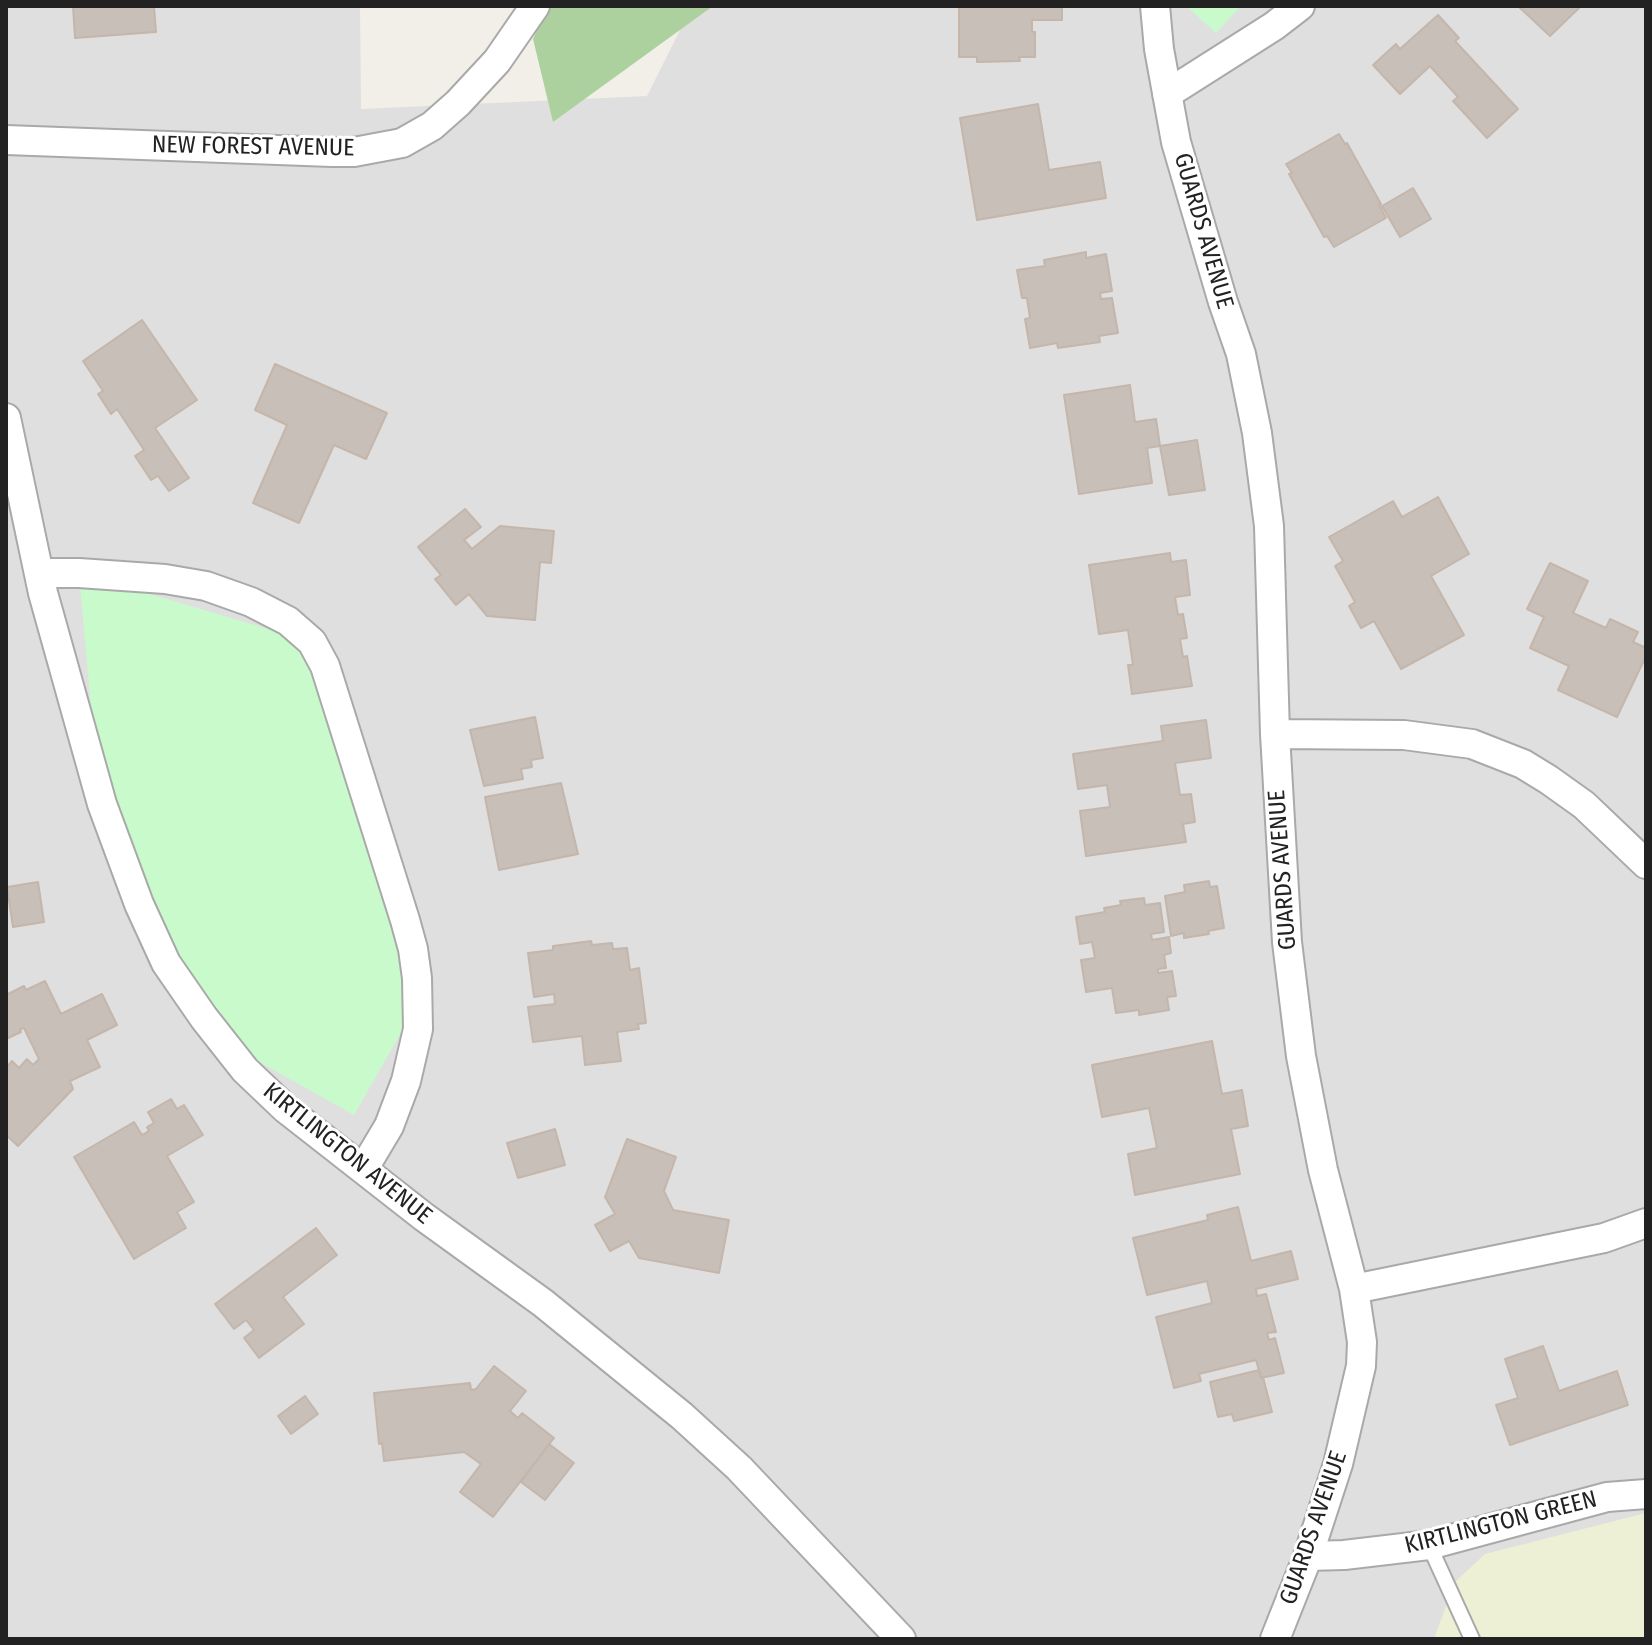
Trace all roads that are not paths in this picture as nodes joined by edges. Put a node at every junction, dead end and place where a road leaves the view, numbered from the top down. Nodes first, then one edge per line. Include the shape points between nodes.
1 (535, 6) edge
2 (1155, 6) edge
3 (1300, 6) edge
4 (1167, 94) junction
5 (6, 140) edge
6 (6, 418) edge
7 (39, 573) junction
8 (1275, 734) junction
9 (1646, 864) edge
10 (364, 1168) junction
11 (1646, 1223) edge
12 (1354, 1289) junction
13 (1646, 1494) edge
14 (1429, 1545) junction
15 (1308, 1556) junction
16 (901, 1639) edge
17 (1275, 1639) edge
18 (1472, 1639) edge

1 - 5 street, NEW FOREST AVENUE via 497,61 458,103 402,143 332,152
2 - 4 street, GUARDS AVENUE
3 - 4 street
4 - 8 street, GUARDS AVENUE via 1176,142 1251,396 1269,526
6 - 7 street, KIRTLINGTON AVENUE
7 - 10 street, KIRTLINGTON AVENUE via 102,804 166,963 245,1070 286,1109
7 - 10 street via 206,586 288,621 312,642 325,666 405,920 417,978 418,1029 406,1081 389,1126
8 - 9 street via 1404,735 1472,744 1549,780 1584,805
8 - 12 street, GUARDS AVENUE via 1287,942 1301,1056
10 - 16 street, KIRTLINGTON AVENUE via 682,1416 739,1468
11 - 12 street via 1604,1238
12 - 15 street, GUARDS AVENUE via 1361,1366 1338,1464
13 - 14 street, KIRTLINGTON GREEN via 1607,1497
14 - 15 street, KIRTLINGTON GREEN
14 - 18 lane
15 - 17 street, GUARDS AVENUE

